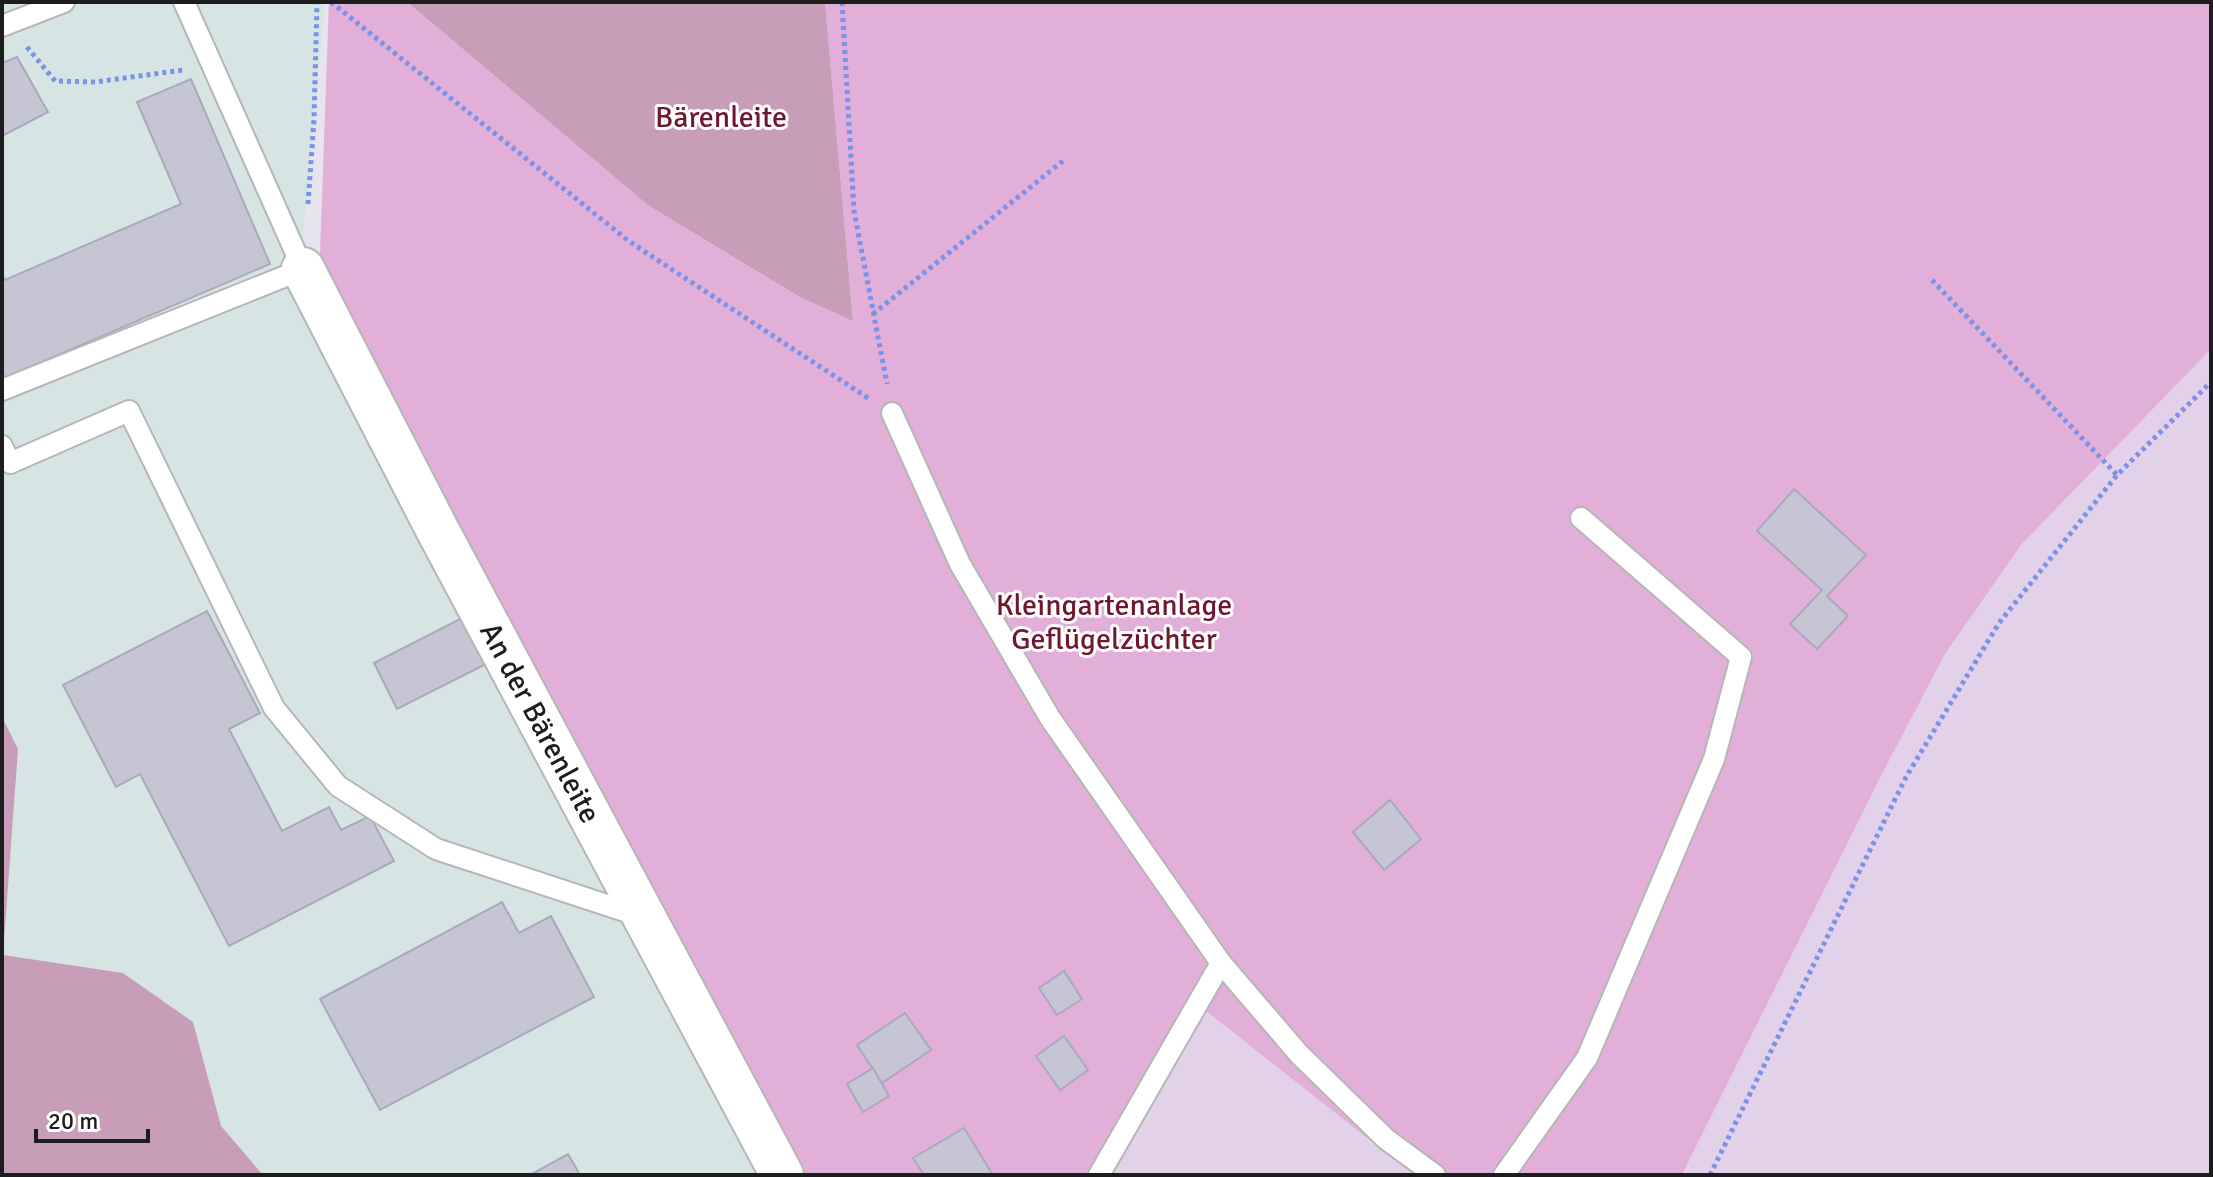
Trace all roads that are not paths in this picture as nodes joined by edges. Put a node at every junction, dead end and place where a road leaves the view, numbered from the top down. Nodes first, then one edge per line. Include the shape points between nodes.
1 (64, 2) edge
2 (184, 2) edge
3 (2, 26) edge
4 (303, 269) junction
5 (2, 390) edge
6 (892, 413) road end
7 (2, 446) edge
8 (1581, 518) dead end
9 (644, 917) junction
10 (1221, 963) junction
11 (782, 1175) edge
12 (1099, 1175) edge
13 (1435, 1175) edge
14 (1504, 1175) edge

1 - 3 lane
2 - 4 lane
4 - 5 lane
4 - 9 street, An der Bärenleite
6 - 10 lane via 960,564 1050,718
7 - 9 lane via 10,463 129,411 274,708 338,786 436,849
8 - 14 lane via 1741,657 1714,759 1587,1058
9 - 11 street, An der Bärenleite
10 - 12 lane
10 - 13 lane via 1299,1054 1386,1139

